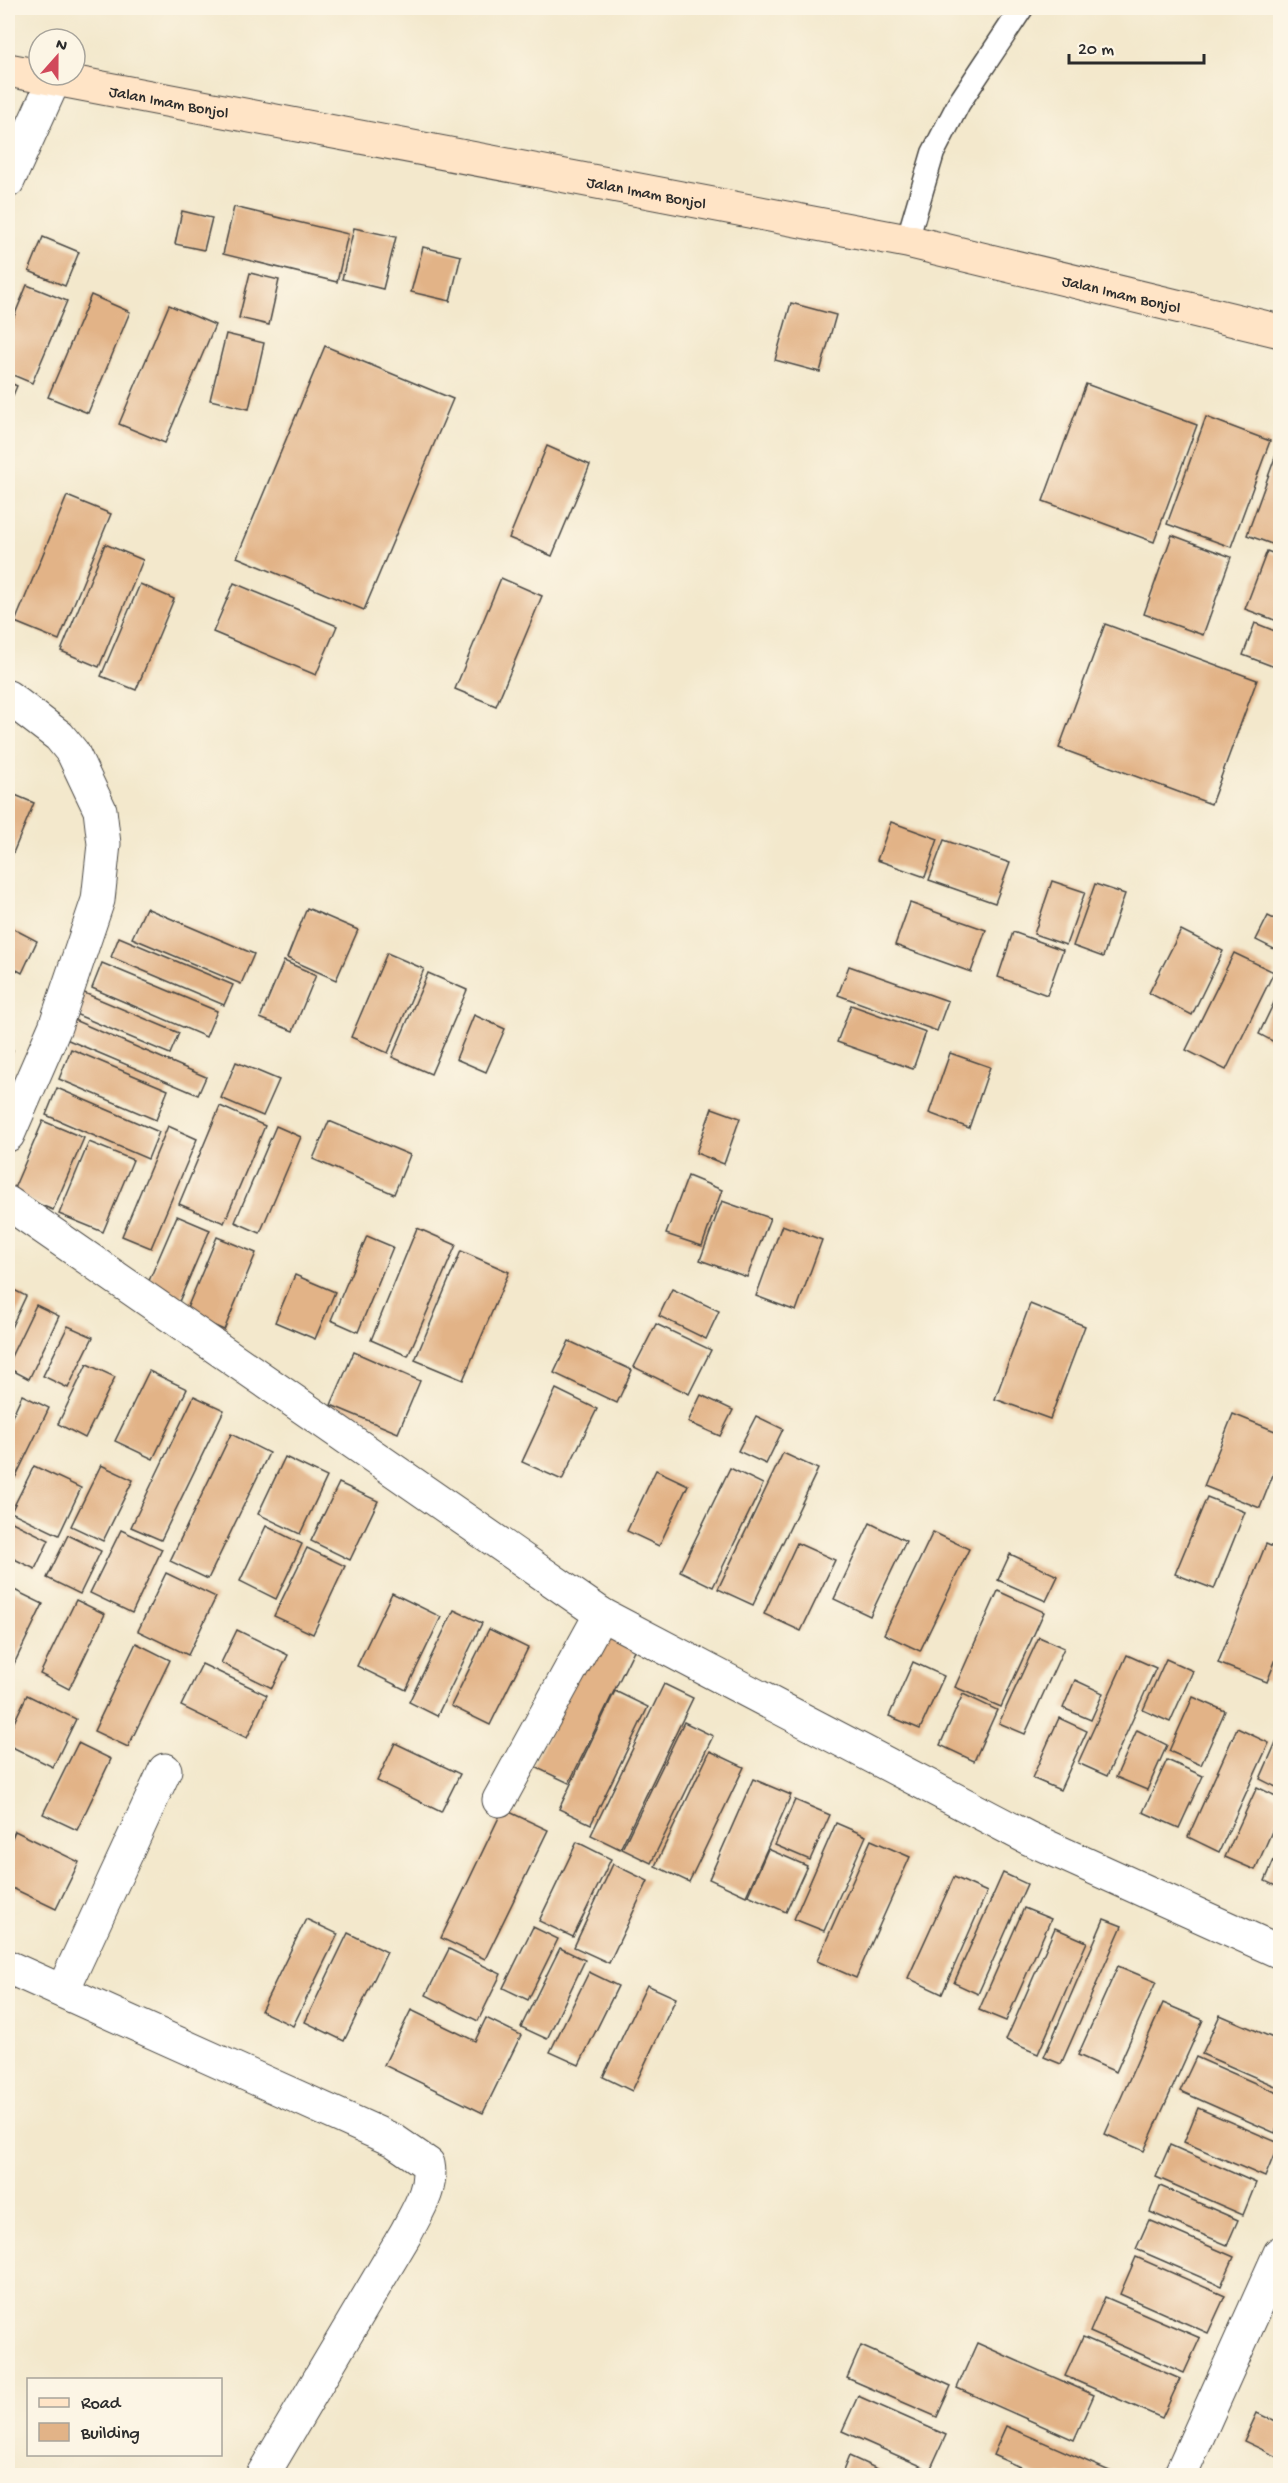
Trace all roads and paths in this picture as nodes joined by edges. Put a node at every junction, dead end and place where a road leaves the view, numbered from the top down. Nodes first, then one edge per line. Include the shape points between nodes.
1 (1022, 8) edge
2 (8, 70) edge
3 (27, 74) edge
4 (87, 86) edge
5 (51, 87) edge
6 (8, 181) edge
7 (907, 241) junction
8 (1281, 331) edge
9 (8, 697) edge
10 (8, 1135) edge
11 (8, 1203) edge
12 (601, 1614) junction
13 (165, 1770) dead end
14 (499, 1800) dead end
15 (1281, 1952) edge
16 (8, 1966) edge
17 (63, 1990) junction
18 (1281, 2253) edge
19 (262, 2475) edge
20 (1180, 2475) edge

1 - 7 lane via 959,103 933,153
2 - 3 main road, Jalan Imam Bonjol
4 - 7 main road, Jalan Imam Bonjol
5 - 6 street
7 - 8 main road, Jalan Imam Bonjol
9 - 10 street via 59,736 73,753 100,810 104,844 98,900 55,1027
11 - 12 street
12 - 14 street
12 - 15 street via 1028,1838
13 - 17 street
16 - 17 street
17 - 19 street via 393,2140 428,2164 430,2176 425,2195 405,2233
18 - 20 street

